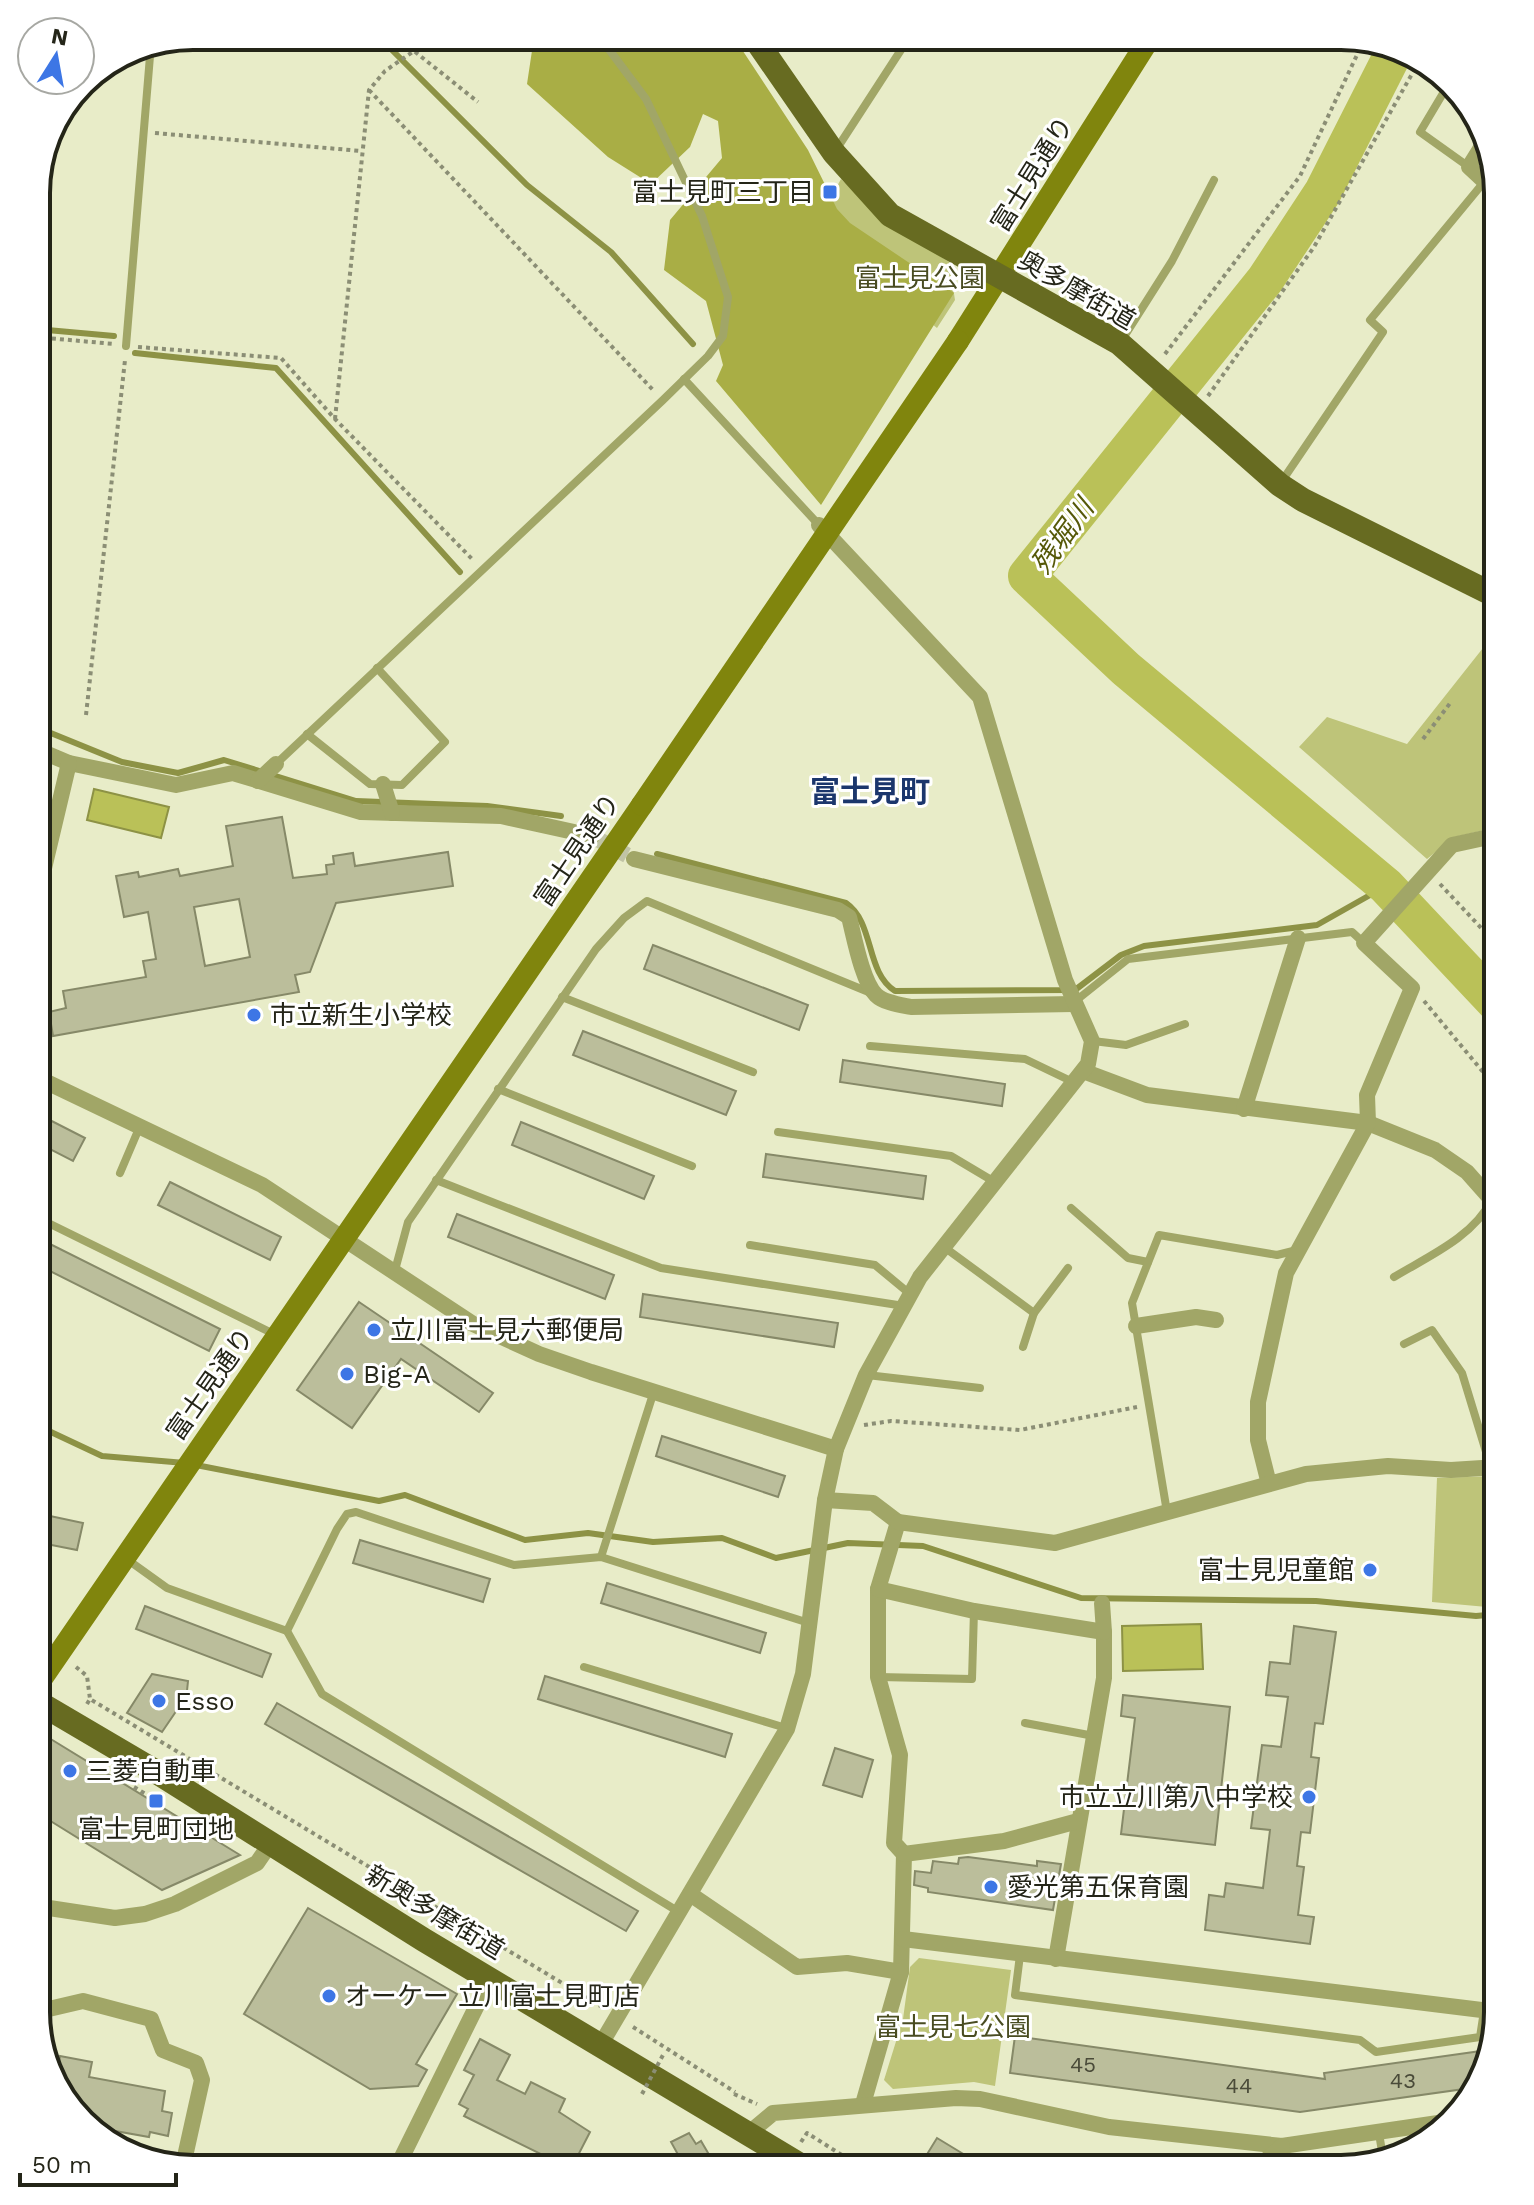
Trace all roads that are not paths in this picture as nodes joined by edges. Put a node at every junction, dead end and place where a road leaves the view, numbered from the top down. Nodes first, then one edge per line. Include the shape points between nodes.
1 (609, 50) edge
2 (763, 50) edge
3 (901, 50) edge
4 (1142, 50) edge
5 (150, 57) edge
6 (1443, 93) edge
7 (834, 153) junction
8 (1478, 153) edge
9 (1469, 167) junction
10 (1214, 180) dead end
11 (1484, 182) joint
12 (1000, 278) junction
13 (1119, 343) junction
14 (126, 346) road end
15 (684, 379) junction
16 (1280, 485) junction
17 (819, 525) joint
18 (1484, 590) edge
19 (377, 668) junction
20 (307, 734) junction
21 (50, 755) edge
22 (69, 763) junction
23 (276, 764) joint
24 (259, 780) junction
25 (383, 784) junction
26 (392, 813) junction
27 (592, 836) tunnel mouth
28 (1484, 838) edge
29 (50, 843) edge
30 (634, 859) tunnel mouth
31 (1298, 938) junction
32 (1364, 943) junction
33 (1069, 992) junction
34 (876, 995) junction
35 (562, 997) junction
36 (1185, 1024) dead end
37 (1092, 1041) junction
38 (870, 1046) dead end
39 (753, 1072) dead end
40 (1078, 1076) junction
41 (50, 1083) edge
42 (498, 1089) junction
43 (1244, 1109) junction
44 (1368, 1123) junction
45 (141, 1125) junction
46 (778, 1132) dead end
47 (692, 1166) dead end
48 (120, 1173) dead end
49 (436, 1180) junction
50 (993, 1181) junction
51 (1484, 1191) edge
52 (1071, 1208) dead end
53 (1484, 1215) edge
54 (50, 1224) edge
55 (343, 1240) junction
56 (750, 1245) dead end
57 (944, 1247) junction
58 (1297, 1250) junction
59 (1148, 1262) junction
60 (1068, 1268) dead end
61 (394, 1274) junction
62 (1394, 1277) dead end
63 (907, 1300) junction
64 (1034, 1313) junction
65 (1216, 1320) dead end
66 (1136, 1326) junction
67 (278, 1336) junction
68 (1404, 1344) dead end
69 (1023, 1347) dead end
70 (866, 1375) junction
71 (980, 1388) dead end
72 (654, 1391) junction
73 (1484, 1438) edge
74 (836, 1449) junction
75 (1484, 1468) edge
76 (1269, 1484) junction
77 (825, 1500) junction
78 (1167, 1513) junction
79 (896, 1528) junction
80 (601, 1557) junction
81 (125, 1558) junction
82 (878, 1589) junction
83 (1102, 1603) dead end
84 (974, 1611) junction
85 (810, 1623) junction
86 (287, 1631) junction
87 (1104, 1632) junction
88 (50, 1667) edge
89 (584, 1667) dead end
90 (878, 1677) junction
91 (50, 1709) edge
92 (1025, 1723) dead end
93 (787, 1729) junction
94 (1095, 1736) junction
95 (1078, 1821) junction
96 (270, 1844) junction
97 (904, 1854) junction
98 (690, 1894) junction
99 (50, 1908) edge
100 (679, 1912) junction
101 (903, 1939) junction
102 (1020, 1955) junction
103 (1056, 1959) junction
104 (901, 1972) junction
105 (490, 1979) junction
106 (50, 2009) edge
107 (1484, 2010) edge
108 (1483, 2030) edge
109 (601, 2044) junction
110 (863, 2104) junction
111 (1428, 2125) edge
112 (1379, 2133) junction
113 (748, 2134) junction
114 (1282, 2146) junction
115 (1382, 2149) edge
116 (185, 2155) edge
117 (403, 2155) edge
118 (783, 2155) edge
119 (1272, 2155) edge

1 - 15 lane via 646,99 702,216 728,297 723,336
2 - 7 main road, 奥多摩街道
3 - 7 lane
4 - 12 street, 富士見通り
5 - 14 lane
6 - 9 lane via 1420,132
7 - 12 main road, 奥多摩街道 via 890,215
8 - 9 street
9 - 11 street
10 - 13 lane via 1172,261
11 - 16 lane via 1370,320 1383,332
12 - 13 main road, 奥多摩街道
12 - 55 street, 富士見通り, bridge
13 - 16 main road, 奥多摩街道
15 - 17 lane
15 - 19 lane
16 - 18 main road, 奥多摩街道 via 1329,515
17 - 33 street via 980,697
19 - 20 lane
19 - 25 lane via 445,742 402,785
20 - 23 lane
20 - 25 lane via 370,784
21 - 22 street
22 - 24 street via 176,785 233,773
22 - 29 street
23 - 24 street
24 - 26 street via 361,812
25 - 26 street
26 - 27 street via 501,816
28 - 32 street via 1452,845 1438,856
30 - 34 street via 838,910 849,917
31 - 32 lane via 1352,932
31 - 33 lane via 1128,959
31 - 43 street
32 - 44 street via 1412,988 1367,1095
33 - 34 street via 911,1007
33 - 37 street
34 - 35 lane via 647,901 596,949
35 - 39 lane
35 - 42 lane
36 - 37 lane via 1126,1045
37 - 40 street via 1092,1054
38 - 40 lane via 1025,1059
40 - 43 street via 1147,1095
40 - 50 street
41 - 45 street
42 - 47 lane
42 - 49 lane
43 - 44 street
44 - 51 street via 1435,1150
44 - 58 street
45 - 48 lane
45 - 55 street via 262,1185
46 - 50 lane via 951,1156
49 - 61 lane via 408,1222
49 - 63 lane via 661,1268
50 - 57 street
52 - 59 lane via 1128,1258
53 - 62 lane
54 - 67 lane
55 - 61 street
55 - 67 street, 富士見通り
56 - 63 lane via 875,1265
57 - 63 street
57 - 64 lane
58 - 59 lane via 1277,1255 1159,1235
58 - 76 street via 1277,1307 1258,1402 1258,1440
59 - 66 lane via 1132,1303
60 - 64 lane
61 - 72 street via 473,1324 539,1354
63 - 70 street
64 - 69 lane
65 - 66 street via 1196,1317
66 - 78 lane
67 - 81 street, 富士見通り
68 - 73 lane via 1432,1330 1462,1373
70 - 71 lane
70 - 74 street
72 - 74 street
72 - 80 lane
74 - 77 street
75 - 76 street via 1388,1466 1306,1474
76 - 78 street
77 - 79 street via 873,1503
77 - 85 street
78 - 79 street via 1055,1543
79 - 82 street
80 - 85 lane
80 - 86 lane via 514,1565 356,1512 347,1514
81 - 86 lane via 167,1588
81 - 88 street, 富士見通り
82 - 84 street
82 - 90 street
83 - 87 street
84 - 87 street
84 - 90 lane via 972,1679
85 - 93 street
86 - 100 lane via 322,1694
87 - 94 street
89 - 93 lane
90 - 97 street via 900,1755 894,1843
91 - 96 main road, 新奥多摩街道
92 - 94 lane
93 - 98 street
94 - 95 street
95 - 97 street via 1004,1841
95 - 103 street
96 - 99 street via 257,1863 145,1914 115,1918
96 - 105 main road, 新奥多摩街道
97 - 101 street
98 - 100 street
98 - 104 street via 797,1967 847,1963
100 - 109 street
101 - 102 street
101 - 104 street
102 - 103 street
102 - 108 lane via 1015,1995 1360,2040 1376,2052 1480,2037
103 - 107 street
104 - 110 street
105 - 109 main road, 新奥多摩街道
105 - 117 street
106 - 116 street via 83,2001 151,2019 163,2050 196,2063 202,2080
109 - 113 main road, 新奥多摩街道
110 - 113 street via 773,2113
110 - 114 street via 980,2099 1109,2127
111 - 112 street
112 - 114 street
112 - 115 lane
113 - 118 main road, 新奥多摩街道
114 - 119 street

